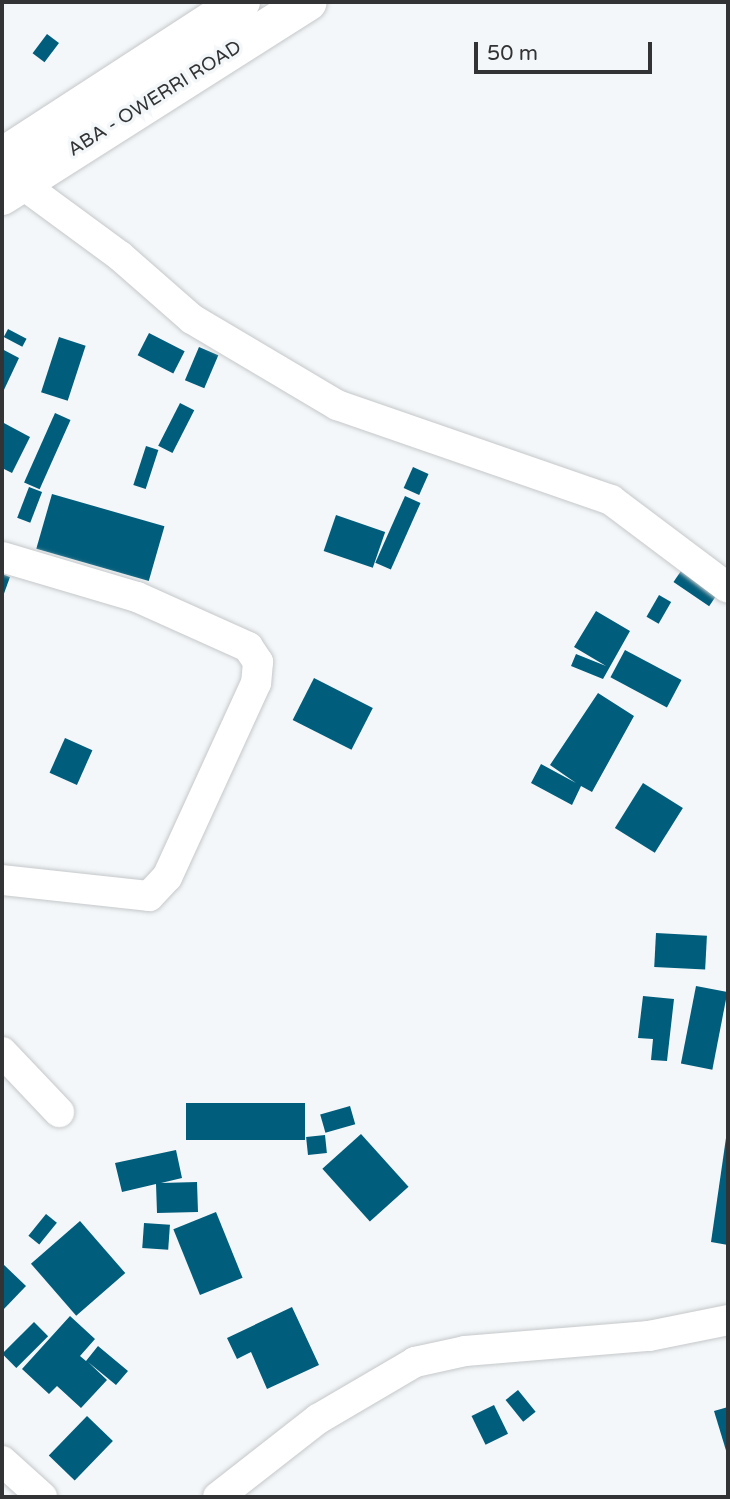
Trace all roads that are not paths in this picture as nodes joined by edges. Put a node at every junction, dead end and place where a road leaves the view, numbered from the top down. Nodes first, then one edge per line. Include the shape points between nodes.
1 (241, 2) edge
2 (308, 2) edge
3 (9, 179) edge
4 (2, 557) edge
5 (728, 588) edge
6 (2, 880) edge
7 (2, 1052) edge
8 (59, 1112) dead end
9 (728, 1320) edge
10 (2, 1461) edge
11 (43, 1497) edge
12 (218, 1497) edge

1 - 3 highway, ABA - OWERRI ROAD
2 - 3 highway, ABA - OWERRI ROAD
3 - 5 street via 120,256 192,319 337,405 574,482 611,500
4 - 6 street via 137,597 248,647 258,662 256,683 167,877 149,895
7 - 8 street
9 - 12 street via 649,1336 465,1351 415,1362 327,1412
10 - 11 street

